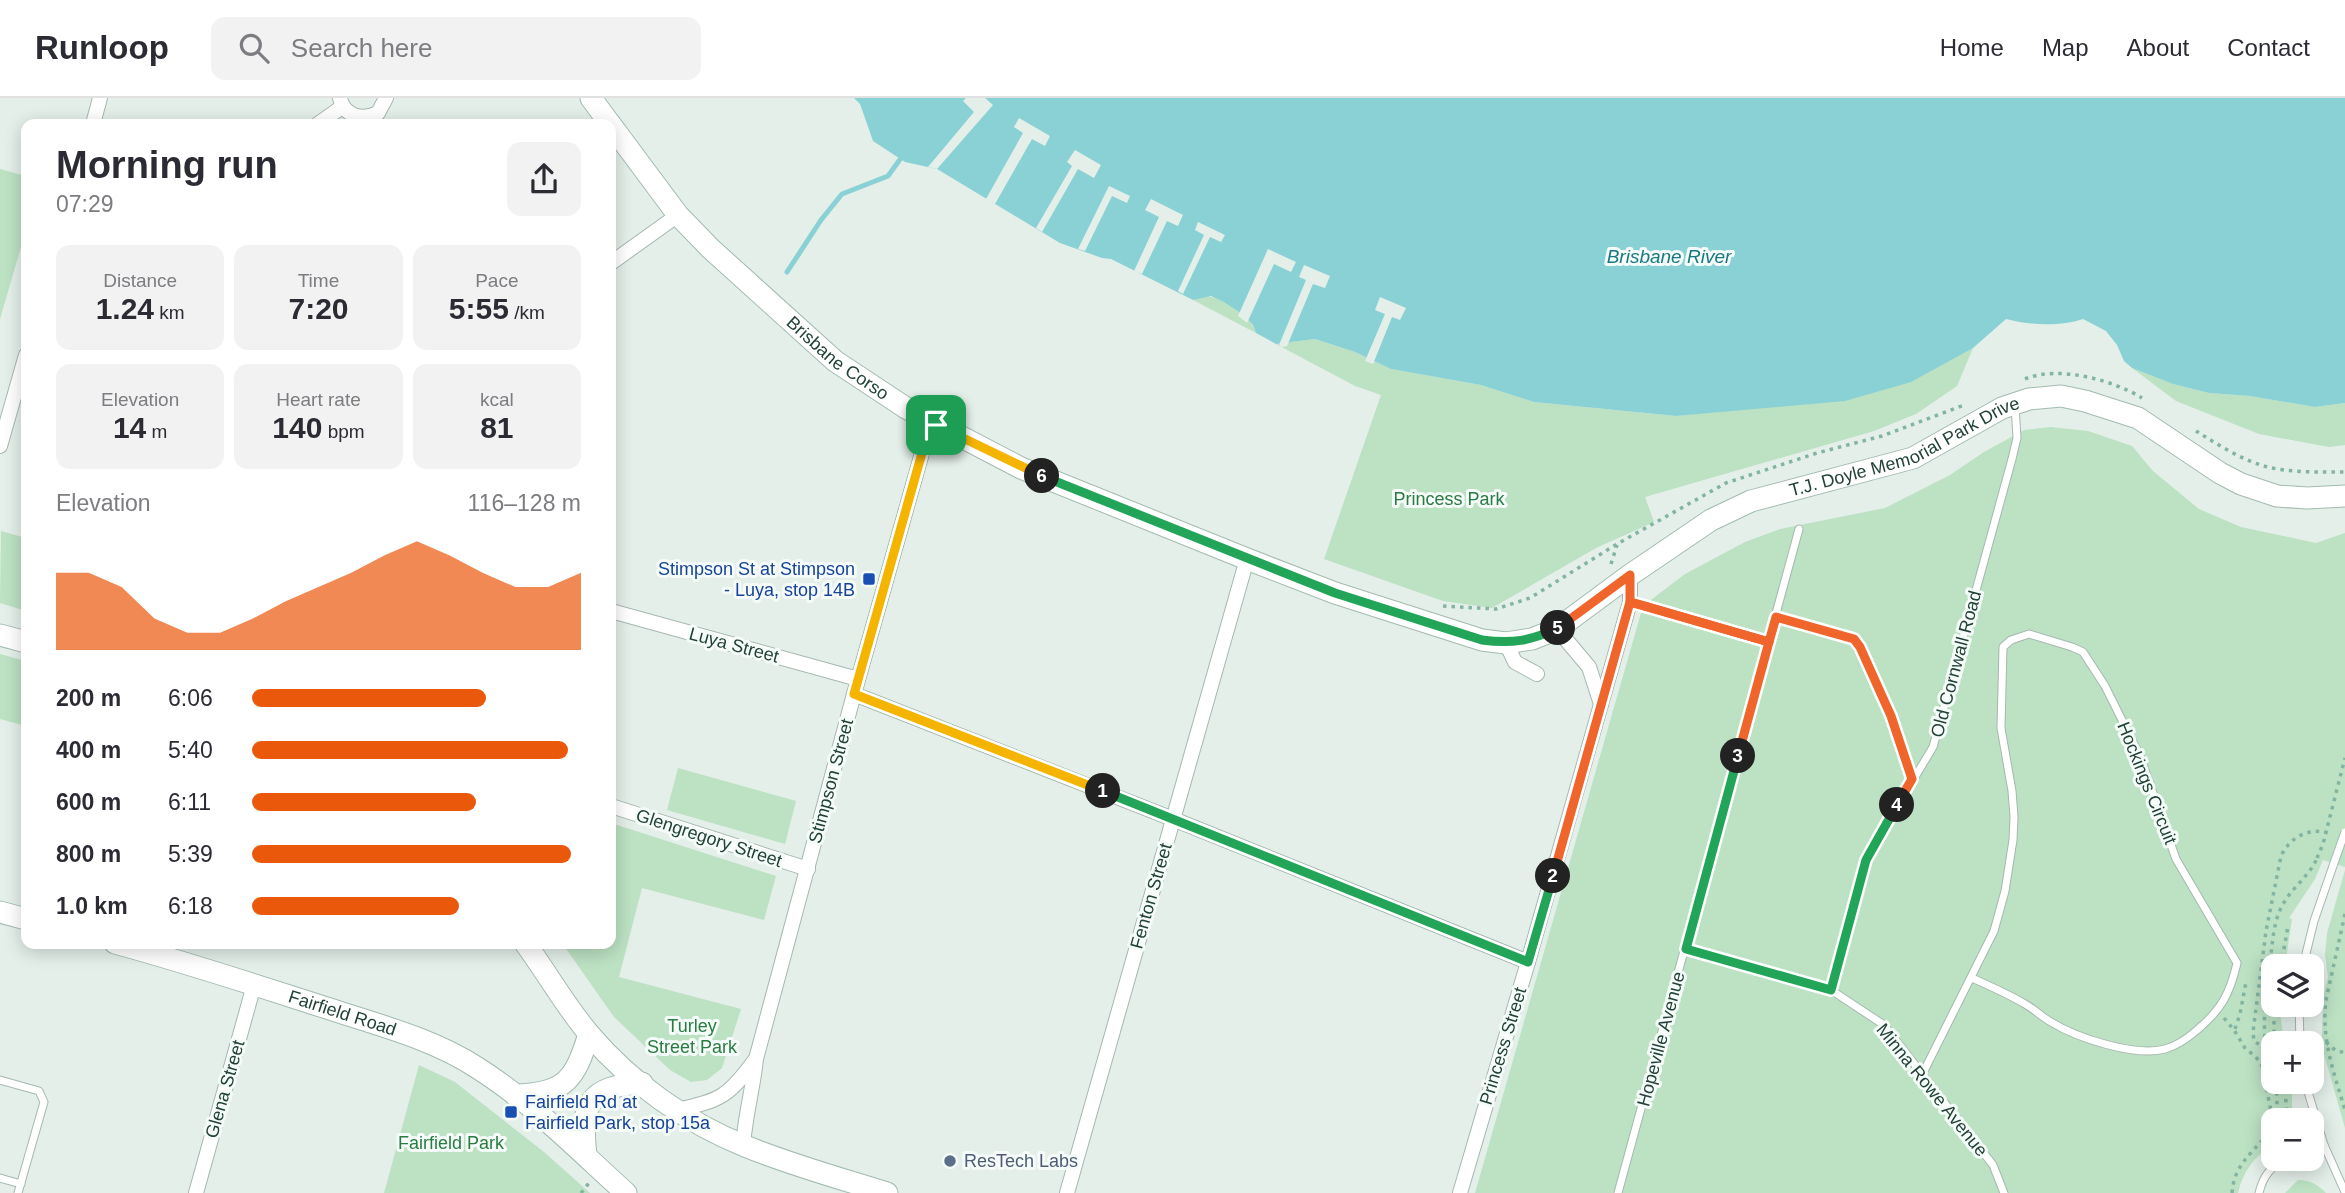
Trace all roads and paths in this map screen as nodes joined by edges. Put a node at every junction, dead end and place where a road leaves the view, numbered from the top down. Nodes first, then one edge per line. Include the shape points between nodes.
1 (100, 98) edge
2 (386, 98) edge
3 (591, 98) edge
4 (341, 103) edge
5 (94, 119) edge
6 (323, 119) edge
7 (606, 119) edge
8 (616, 133) edge
9 (678, 215) junction
10 (616, 259) edge
11 (21, 372) edge
12 (2015, 403) junction
13 (936, 425) junction
14 (0, 446) edge
15 (2345, 496) edge
16 (1799, 529) dead end
17 (1617, 544) dead end
18 (1247, 559) junction
19 (1608, 574) dead end
20 (1630, 575) junction
21 (1630, 602) junction
22 (616, 613) edge
23 (1776, 617) junction
24 (1557, 629) junction
25 (0, 635) edge
26 (1482, 640) joint
27 (21, 641) edge
28 (1769, 642) junction
29 (1506, 643) junction
30 (1537, 674) dead end
31 (856, 687) junction
32 (1601, 704) junction
33 (2345, 758) edge
34 (1912, 779) junction
35 (616, 808) edge
36 (1173, 819) junction
37 (2345, 832) edge
38 (2333, 834) dead end
39 (808, 869) junction
40 (0, 912) edge
41 (2345, 914) edge
42 (21, 918) edge
43 (2288, 926) dead end
44 (2343, 936) edge
45 (135, 949) edge
46 (529, 949) edge
47 (1686, 949) junction
48 (2283, 954) edge
49 (2306, 954) edge
50 (1528, 962) junction
51 (1972, 978) junction
52 (2247, 979) dead end
53 (254, 985) junction
54 (1831, 990) junction
55 (2222, 1016) dead end
56 (2234, 1030) junction
57 (2264, 1031) edge
58 (589, 1034) junction
59 (2325, 1042) junction
60 (2261, 1046) edge
61 (2345, 1053) edge
62 (756, 1059) junction
63 (1922, 1075) junction
64 (0, 1080) edge
65 (642, 1083) junction
66 (2309, 1094) edge
67 (515, 1095) junction
68 (2269, 1108) edge
69 (677, 1110) junction
70 (2345, 1110) edge
71 (2261, 1142) edge
72 (2325, 1145) joint
73 (743, 1146) junction
74 (586, 1155) junction
75 (2270, 1171) edge
76 (0, 1178) edge
77 (590, 1181) dead end
78 (21, 1184) junction
79 (2345, 1192) edge
80 (19, 1193) edge
81 (196, 1193) edge
82 (581, 1193) edge
83 (626, 1193) edge
84 (887, 1193) edge
85 (1066, 1193) edge
86 (1460, 1193) edge
87 (1618, 1193) edge
88 (2004, 1193) edge
89 (2232, 1193) edge
90 (2259, 1193) edge

1 - 5 street
2 - 4 street via 382,108 362,117 350,114
3 - 7 street, Brisbane Corso
4 - 6 street
8 - 9 street, Brisbane Corso
9 - 10 street
9 - 13 street, Brisbane Corso via 835,361
11 - 14 street
12 - 15 street, T.J. Doyle Memorial Park Drive via 2061,396 2085,401 2138,418 2241,484 2277,496
12 - 20 street, T.J. Doyle Memorial Park Drive via 1913,458 1751,501 1711,520
12 - 34 lane, Old Cornwall Road via 2017,438 1936,737
13 - 18 street, Brisbane Corso via 1021,468
13 - 31 street, Stimpson Street via 922,453
16 - 23 lane, Hopeville Avenue
17 - 19 path
18 - 26 street, Brisbane Corso
18 - 36 street, Fenton Street
20 - 21 street, Princess Street
20 - 24 street, T.J. Doyle Memorial Park Drive
21 - 28 lane
21 - 32 street, Princess Street
22 - 31 street, Luya Street
23 - 28 lane, Hopeville Avenue
23 - 34 lane via 1854,639 1891,716
24 - 29 street, T.J. Doyle Memorial Park Drive
24 - 32 street via 1589,667
25 - 27 street
26 - 29 street, T.J. Doyle Memorial Park Drive
28 - 47 lane, Hopeville Avenue
29 - 30 street via 1515,662
31 - 36 street, Luya Street
31 - 39 street, Stimpson Street
32 - 50 street, Princess Street
33 - 57 path, bridge via 2323,844 2312,870 2283,903 2276,922
34 - 54 lane, Old Cornwall Road via 1866,860
35 - 39 street, Glengregory Street
36 - 50 street, Luya Street
36 - 85 street, Fenton Street
37 - 49 lane, bridge
38 - 60 path via 2321,830 2302,834 2281,856 2253,1032 2254,1041
39 - 62 street, Stimpson Street
40 - 42 street
41 - 44 path
43 - 48 path
44 - 59 path via 2326,1000
45 - 53 street, Fairfield Road
46 - 58 street
47 - 54 lane, Minna Rowe Avenue
47 - 87 lane, Hopeville Avenue
50 - 86 street, Princess Street
51 - 51 lane, Hockings Circuit via 1999,916 2013,840 2012,791 2001,728 2003,647 2029,634 2083,652 2098,675 2140,756 2176,859 2237,963 2232,986 2216,1014 2176,1044 2146,1051 2080,1035
51 - 63 lane, Hockings Circuit
52 - 56 path
53 - 67 street, Fairfield Road via 412,1036 475,1066
53 - 81 street, Glena Street
54 - 63 lane, Minna Rowe Avenue via 1884,1025
55 - 56 path
56 - 68 path via 2262,1066
58 - 65 street
58 - 67 street via 574,1074 562,1084 533,1095
59 - 61 path
59 - 70 path
62 - 69 street, Stimpson Street via 737,1085 724,1094
62 - 73 street, Stimpson Street
63 - 88 lane, Minna Rowe Avenue via 1993,1166
64 - 78 lane via 39,1091 44,1102
65 - 69 street
65 - 74 street via 609,1088 592,1101 583,1129
66 - 72 lane
67 - 74 street, Fairfield Road
69 - 73 street
71 - 89 path via 2240,1166
72 - 79 lane
73 - 84 street
74 - 83 street, Fairfield Road
75 - 90 lane
76 - 78 lane
77 - 82 path
78 - 80 lane

